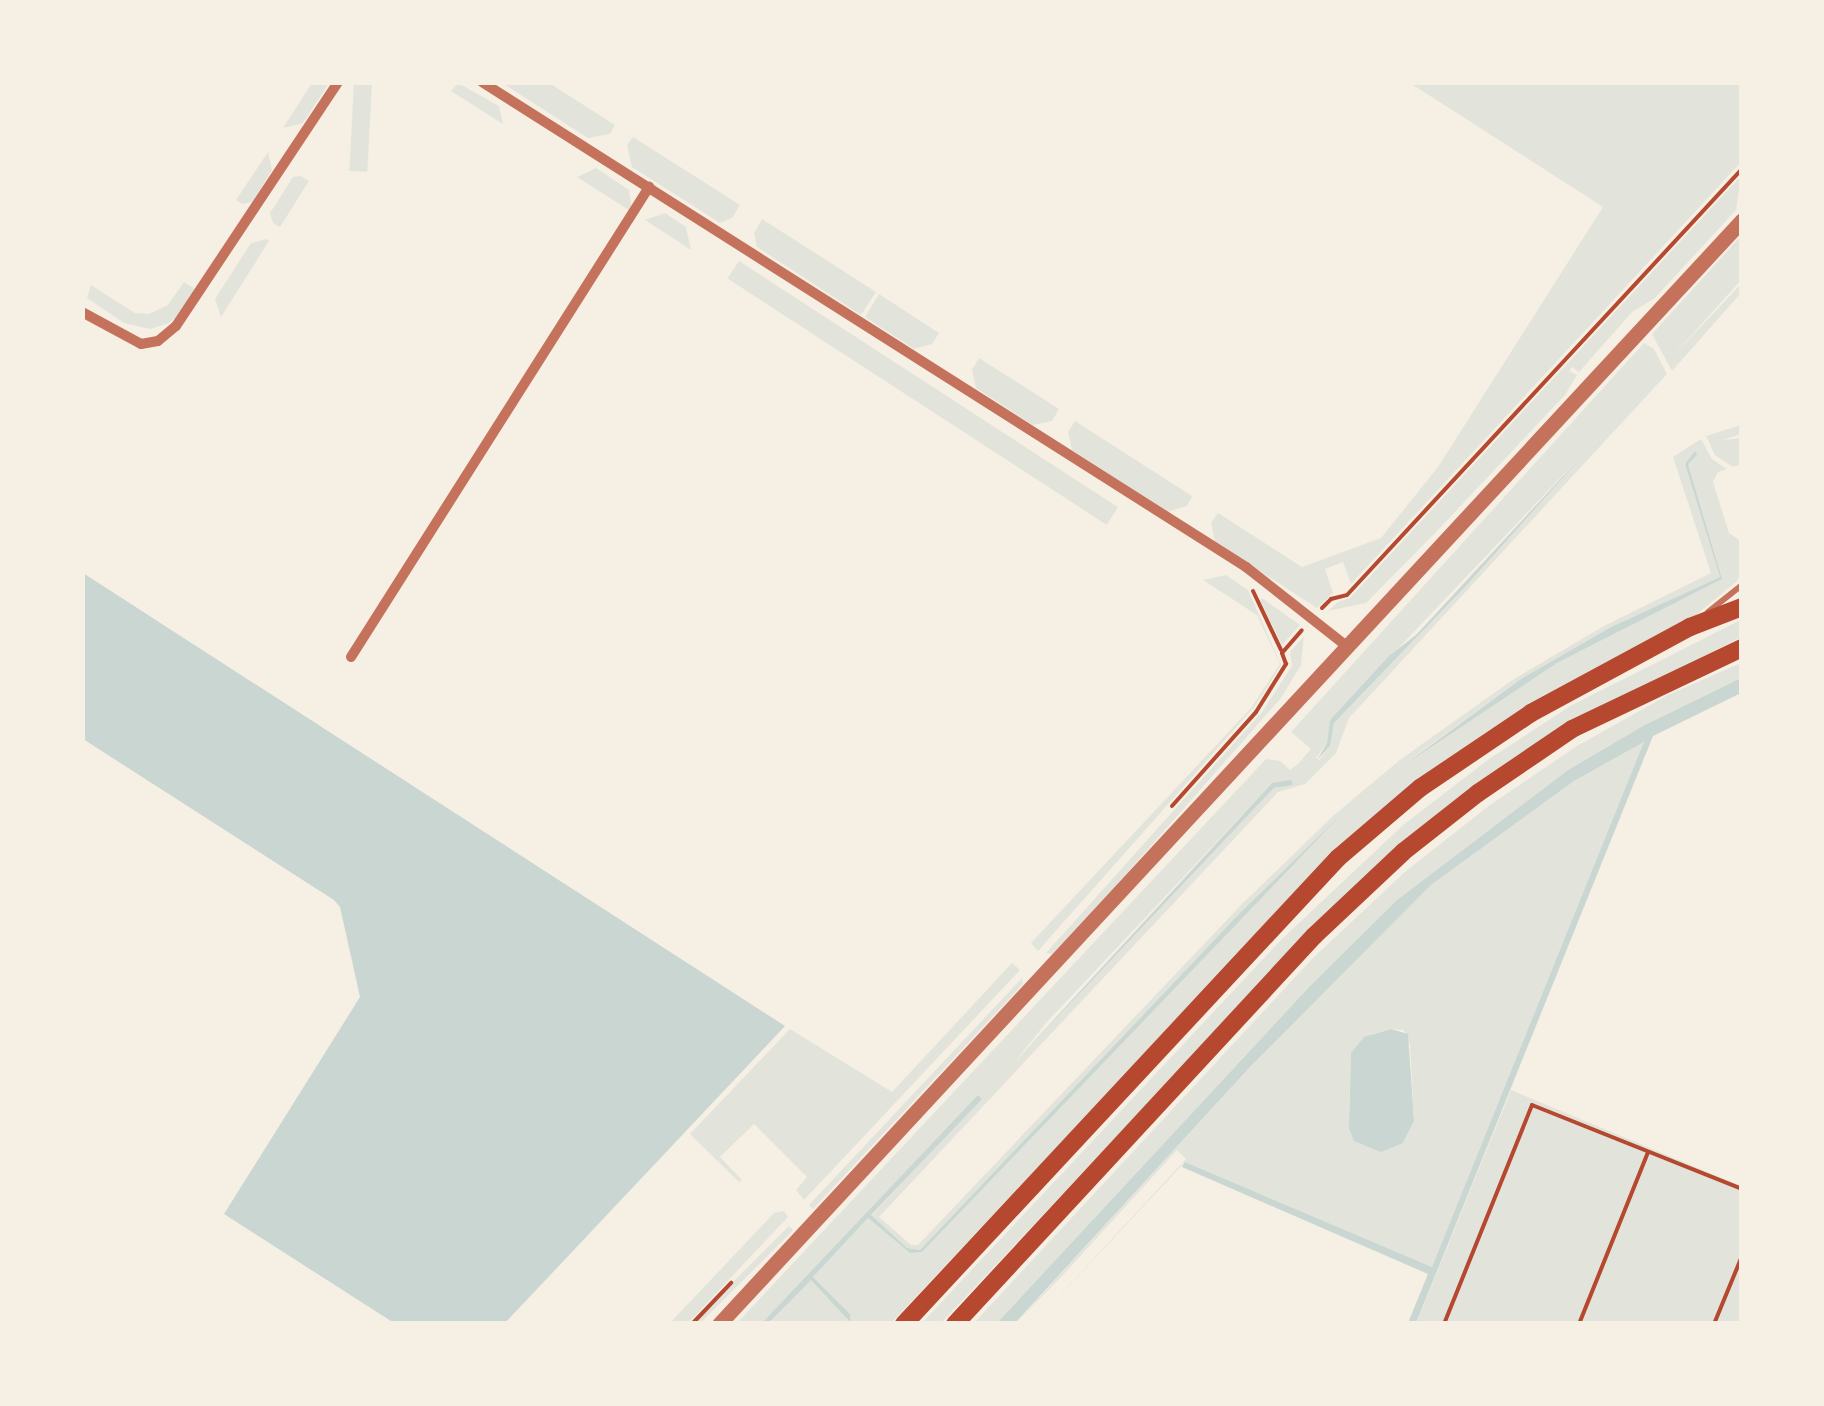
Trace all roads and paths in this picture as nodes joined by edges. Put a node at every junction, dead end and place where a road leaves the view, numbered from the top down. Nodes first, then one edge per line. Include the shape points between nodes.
1 (338, 82) edge
2 (482, 82) edge
3 (1742, 169) edge
4 (649, 187) junction
5 (1742, 220) edge
6 (82, 312) edge
7 (1246, 568) junction
8 (1742, 584) edge
9 (1742, 607) edge
10 (1312, 620) junction
11 (1690, 627) junction
12 (1344, 644) junction
13 (1742, 648) edge
14 (1282, 652) junction
15 (351, 658) dead end
16 (1164, 816) dead end
17 (1648, 1152) junction
18 (1742, 1189) edge
19 (1742, 1256) edge
20 (738, 1275) dead end
21 (692, 1324) edge
22 (719, 1324) edge
23 (904, 1324) edge
24 (955, 1324) edge
25 (1444, 1324) edge
26 (1579, 1324) edge
27 (1714, 1324) edge

1 - 6 street via 176,326 142,344
2 - 4 street
3 - 10 path via 1347,595 1331,599
4 - 7 street
4 - 15 street
5 - 12 street
7 - 10 street
7 - 14 path
8 - 11 lane
9 - 11 main road
10 - 12 street
10 - 14 path
11 - 23 main road via 1532,713 1420,788 1338,858
12 - 22 street
13 - 24 main road via 1572,730 1404,852 1314,936
14 - 16 path via 1286,664 1256,712
17 - 18 path
17 - 25 path via 1532,1106
17 - 26 path
19 - 27 path
20 - 21 path

